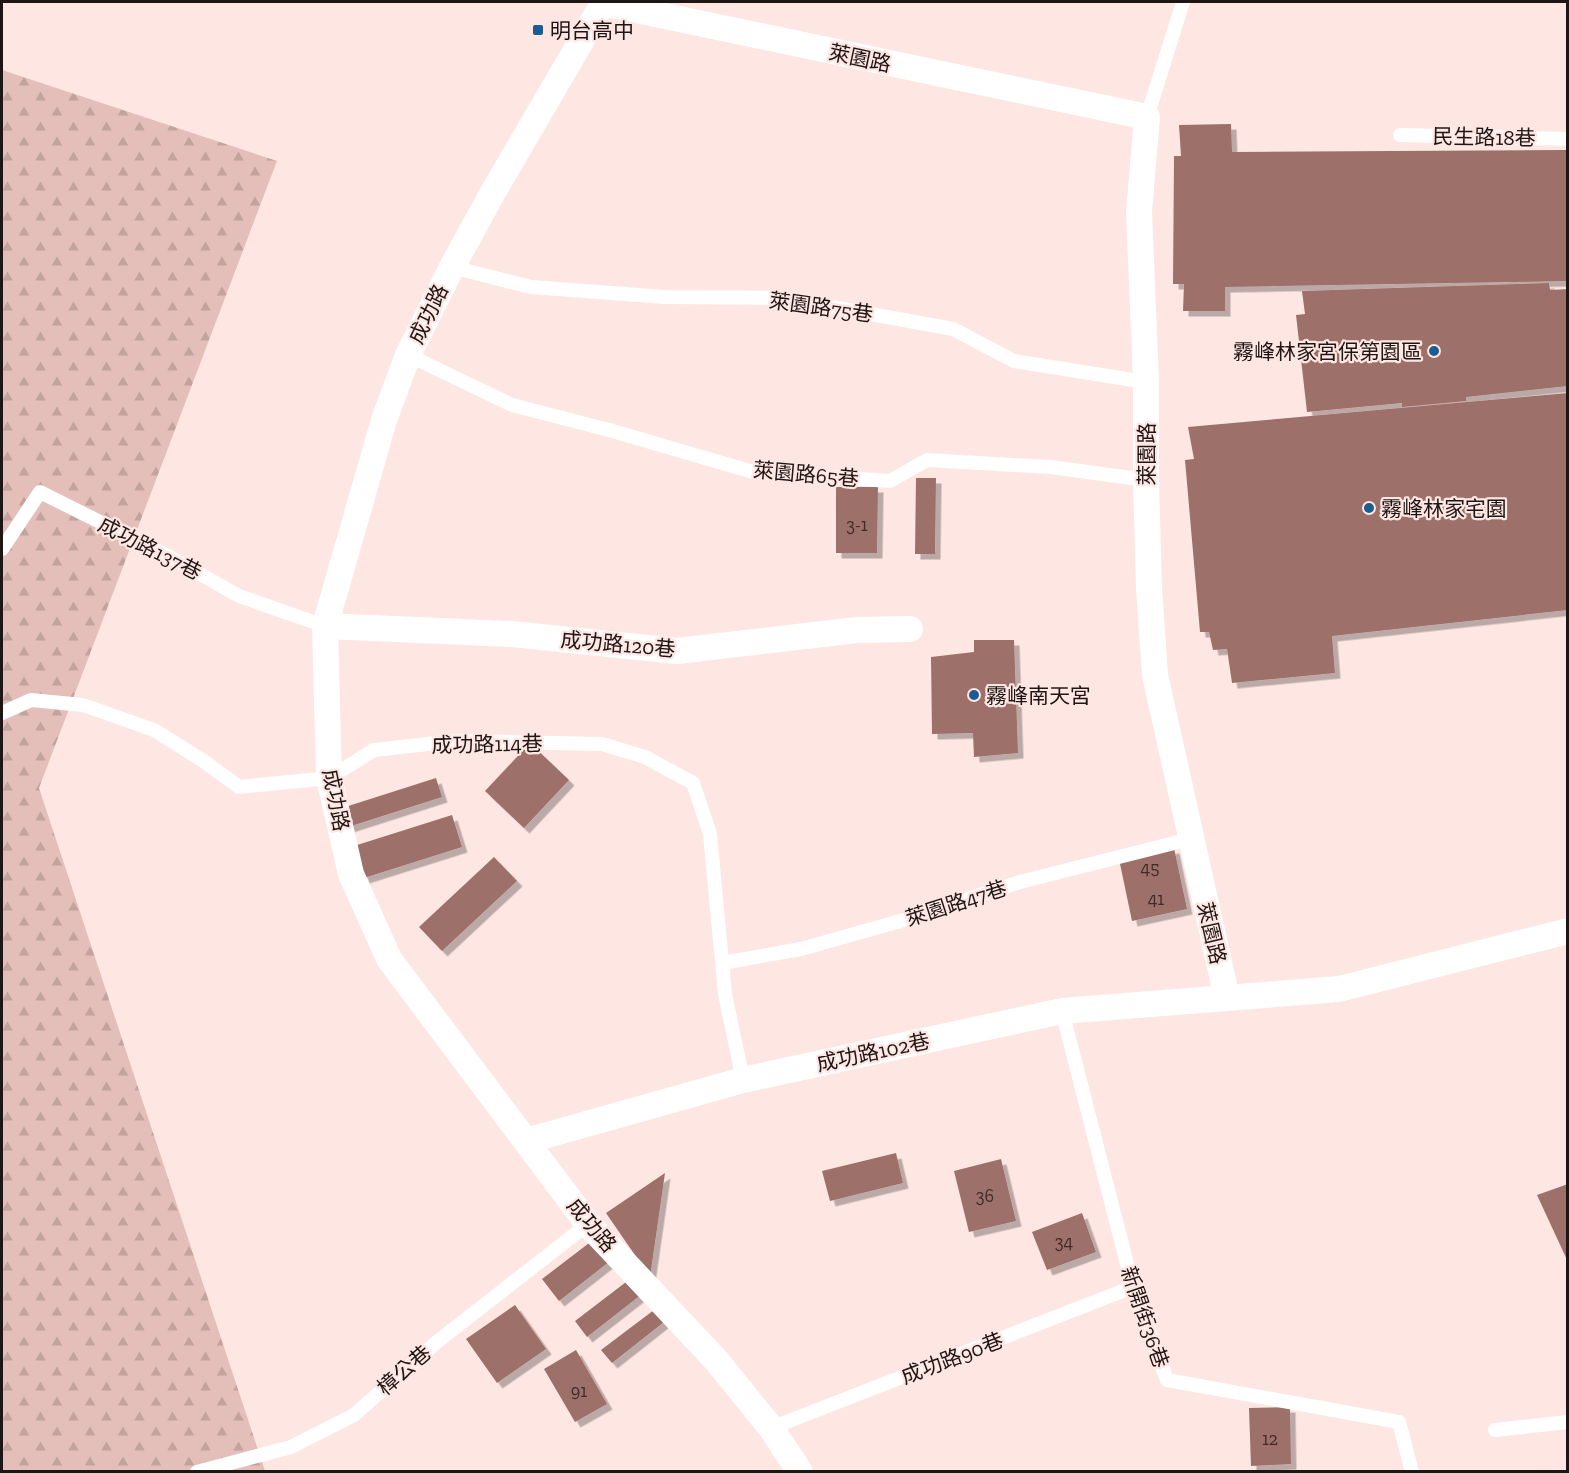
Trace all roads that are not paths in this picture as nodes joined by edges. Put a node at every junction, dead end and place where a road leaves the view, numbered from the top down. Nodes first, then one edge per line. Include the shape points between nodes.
1 (600, 2) edge
2 (1183, 2) edge
3 (1147, 117) junction
4 (1400, 135) dead end
5 (1568, 139) edge
6 (452, 267) junction
7 (408, 355) junction
8 (1146, 382) junction
9 (1146, 480) junction
10 (2, 549) edge
11 (325, 626) junction
12 (910, 629) dead end
13 (2, 713) edge
14 (328, 778) junction
15 (1190, 839) junction
16 (1568, 931) edge
17 (722, 963) junction
18 (1227, 998) junction
19 (1062, 1011) junction
20 (743, 1080) junction
21 (526, 1141) junction
22 (588, 1224) junction
23 (1133, 1287) junction
24 (1568, 1422) edge
25 (771, 1428) junction
26 (1495, 1430) dead end
27 (197, 1472) edge
28 (800, 1472) edge
29 (1412, 1472) edge

1 - 3 street, 萊園路
1 - 6 street, 成功路
2 - 3 lane
3 - 8 street, 萊園路 via 1139,212
4 - 5 lane, 民生路18巷
6 - 7 street, 成功路
6 - 8 lane, 萊園路75巷 via 531,287 665,297 783,298 952,328 1014,362
7 - 9 lane, 萊園路65巷 via 512,405 753,472 890,481 927,460 1051,468
7 - 11 street, 成功路 via 384,420
8 - 9 street, 萊園路
9 - 15 street, 萊園路 via 1155,675
10 - 11 lane, 成功路137巷 via 40,492 239,596
11 - 12 street, 成功路120巷 via 512,634 678,651 857,630
11 - 14 street, 成功路
13 - 14 lane, 成功路114巷 via 31,700 83,705 154,730 239,787
14 - 17 lane, 成功路114巷 via 374,750 455,741 602,744 645,757 693,783 710,834
14 - 21 street, 成功路 via 351,874 389,959
15 - 17 lane, 萊園路47巷 via 1020,882 801,948
15 - 18 street, 萊園路
16 - 18 street via 1339,989
17 - 20 lane, 成功路114巷
18 - 19 street, 成功路102巷
19 - 20 street, 成功路102巷
19 - 23 lane, 新開街36巷
20 - 21 street, 成功路102巷
21 - 22 street, 成功路
22 - 25 street, 成功路 via 716,1360
22 - 27 lane, 樟公巷 via 438,1341 354,1415 291,1447
23 - 25 lane, 成功路90巷
23 - 29 lane, 新開街36巷 via 1167,1380 1399,1422
24 - 26 lane
25 - 28 street, 成功路

